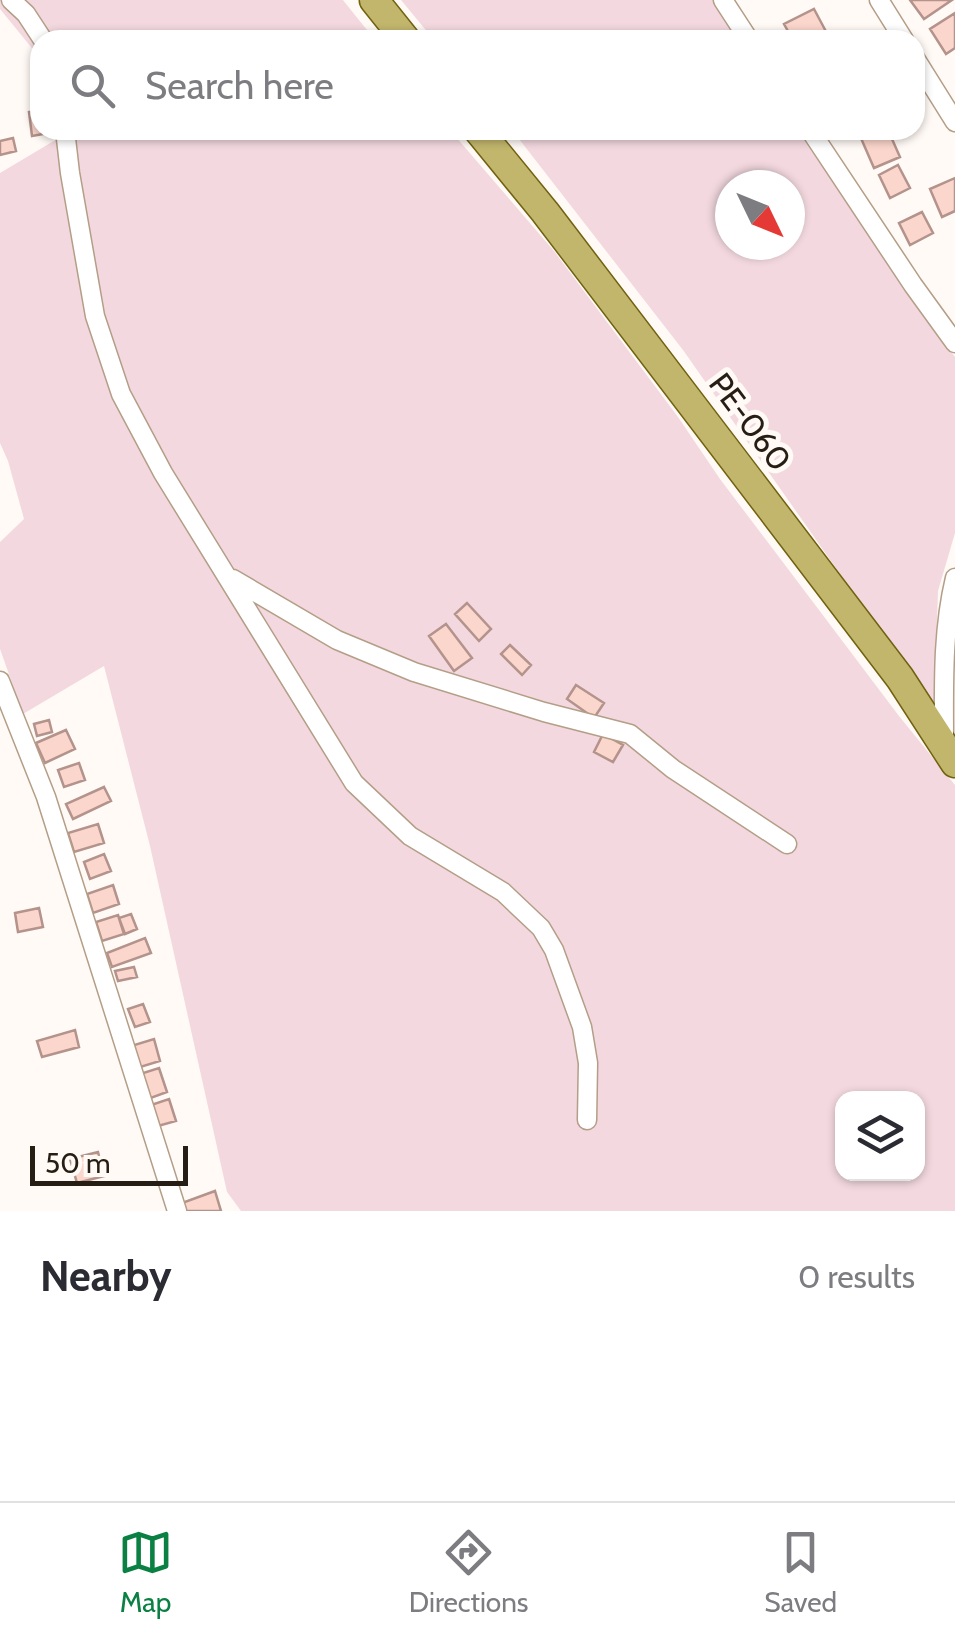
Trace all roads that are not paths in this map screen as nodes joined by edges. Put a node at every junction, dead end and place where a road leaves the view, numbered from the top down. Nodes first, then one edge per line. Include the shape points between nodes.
1 (11, 0) edge
2 (374, 0) edge
3 (722, 0) edge
4 (879, 0) edge
5 (36, 30) edge
6 (398, 30) edge
7 (743, 30) edge
8 (898, 30) edge
9 (925, 74) edge
10 (955, 122) edge
11 (66, 140) edge
12 (486, 140) edge
13 (817, 140) edge
14 (955, 342) edge
15 (228, 576) junction
16 (955, 578) edge
17 (0, 681) edge
18 (950, 753) edge
19 (787, 844) dead end
20 (587, 1120) dead end
21 (177, 1211) edge

1 - 5 street
2 - 6 main road
3 - 7 street
4 - 8 street
9 - 10 street
11 - 15 street via 96,316 121,394
12 - 18 main road, PE-060 / PE-060 via 727,449
13 - 14 street
15 - 19 street via 336,640 414,672 630,734
15 - 20 street via 354,782 410,836 503,892 541,928 582,1028
16 - 18 street via 944,661
17 - 21 street via 46,798

